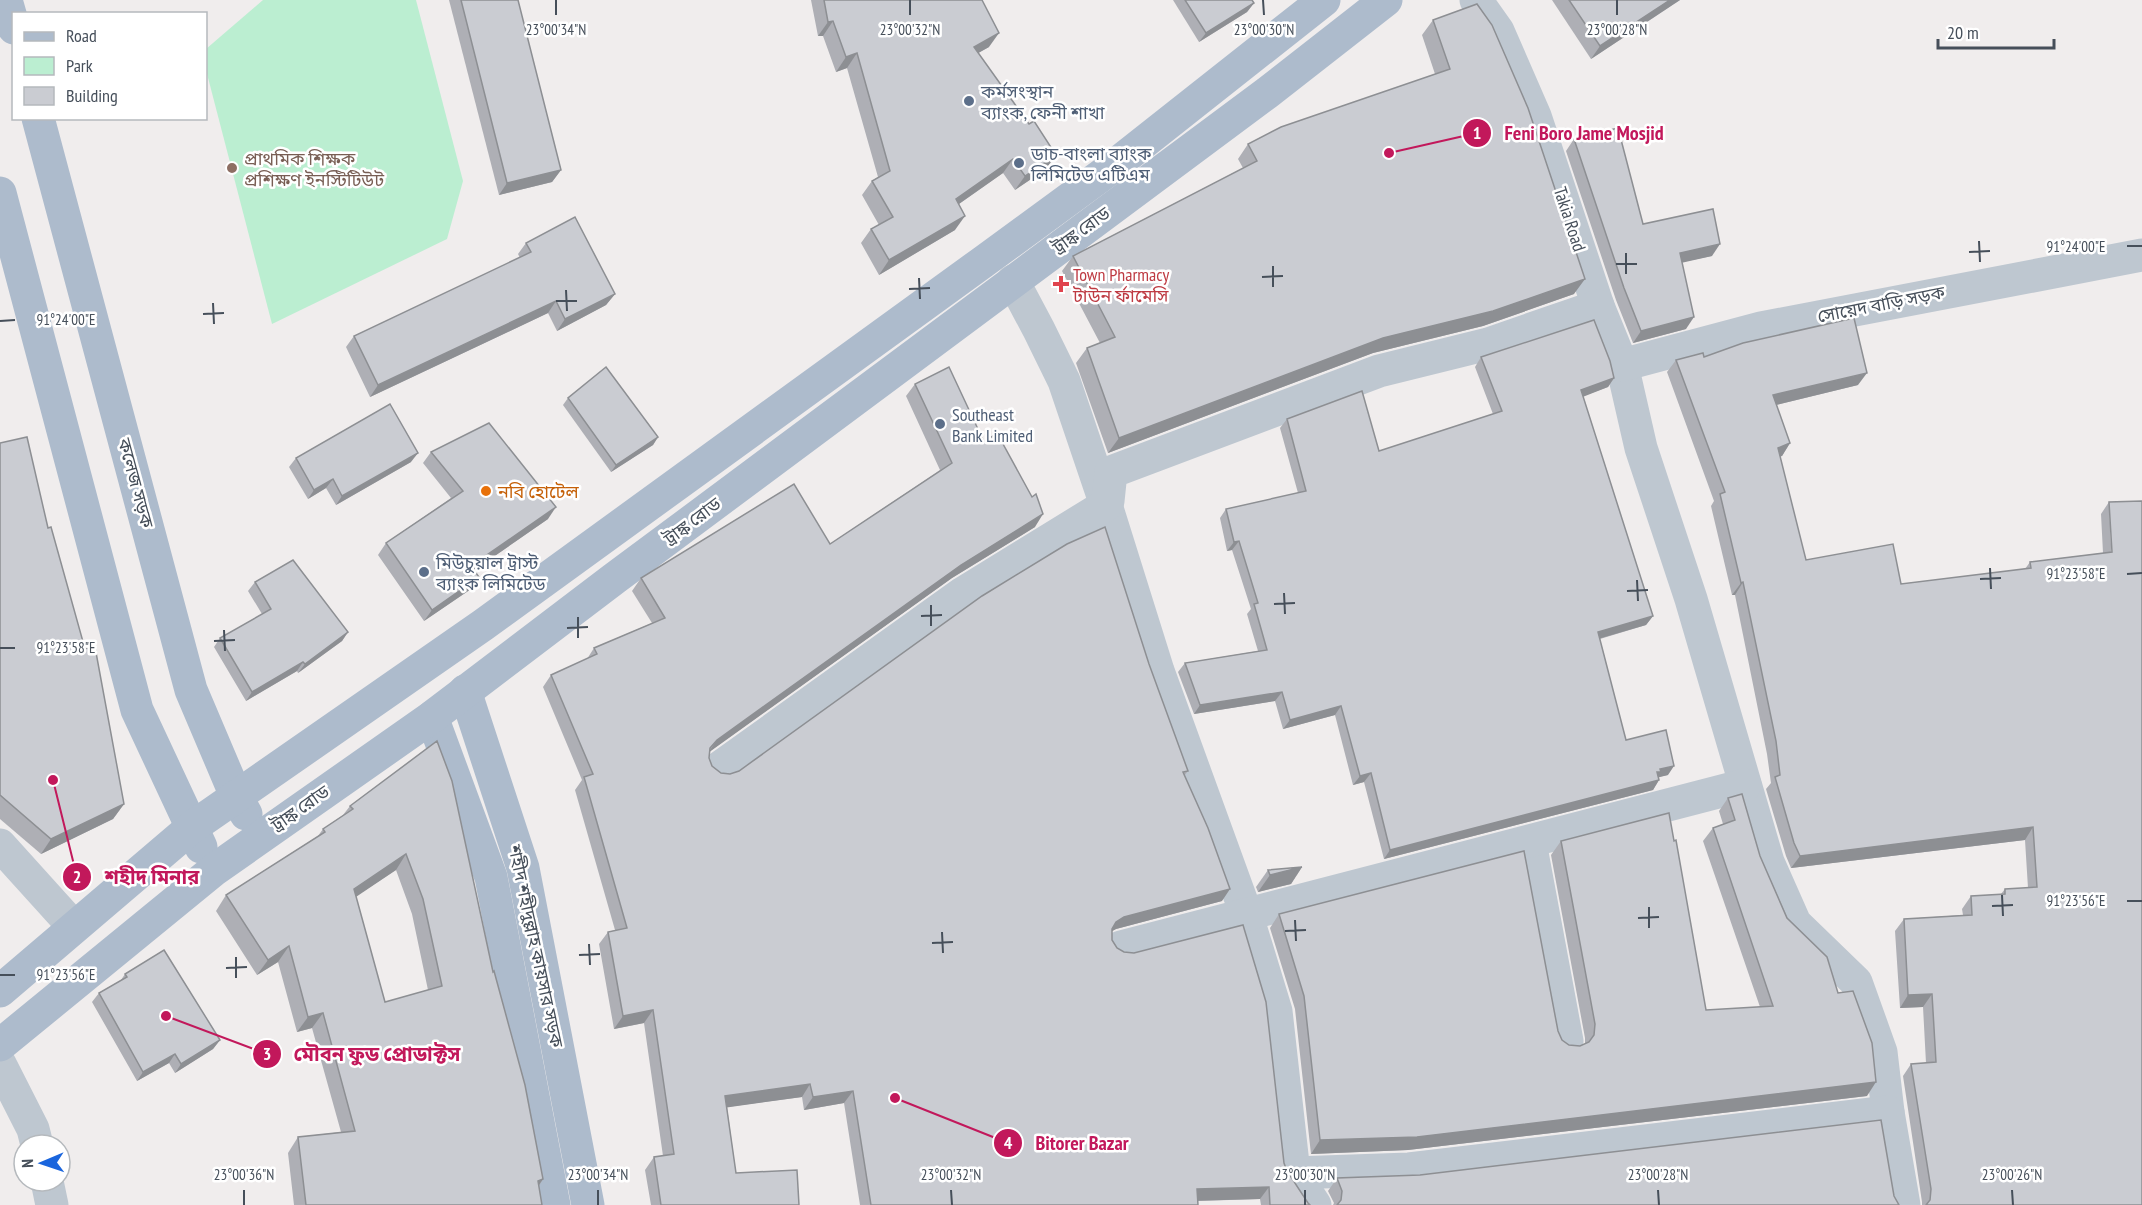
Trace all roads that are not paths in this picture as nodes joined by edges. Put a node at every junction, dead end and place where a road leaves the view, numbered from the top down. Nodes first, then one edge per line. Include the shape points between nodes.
1 (6, 0) edge
2 (1324, 0) edge
3 (1386, 0) edge
4 (1476, 0) edge
5 (12, 21) edge
6 (39, 120) edge
7 (0, 193) edge
8 (2142, 255) edge
9 (1013, 281) junction
10 (1598, 306) junction
11 (1622, 365) junction
12 (1106, 505) junction
13 (465, 691) junction
14 (432, 717) junction
15 (719, 768) edge
16 (1745, 785) junction
17 (236, 796) junction
18 (191, 828) junction
19 (260, 837) junction
20 (1530, 842) junction
21 (0, 845) edge
22 (214, 870) junction
23 (1247, 916) junction
24 (74, 927) junction
25 (1122, 947) dead end
26 (0, 991) edge
27 (1567, 1041) edge
28 (0, 1045) edge
29 (0, 1064) edge
30 (1888, 1112) junction
31 (34, 1133) edge
32 (1294, 1173) junction
33 (554, 1205) edge
34 (588, 1205) edge
35 (1315, 1205) edge
36 (1904, 1205) edge

1 - 5 main road
2 - 17 main road, ট্রাঙ্ক রোড via 1110,169 983,262 483,625
3 - 9 main road, ট্রাঙ্ক রোড
4 - 10 street, Takia Road via 1498,31 1536,116
6 - 17 main road, কলেজ সড়ক via 191,690
7 - 18 main road via 137,710
8 - 11 street, সোয়েদ বাড়ি সড়ক via 1761,328
9 - 12 street via 1064,381
9 - 13 main road, ট্রাঙ্ক রোড
10 - 11 street, Takia Road
10 - 12 street via 1488,344 1379,371 1111,472
11 - 16 street, Takia Road via 1641,448 1691,599
12 - 15 street via 963,593
12 - 23 street via 1158,671
13 - 14 main road, ট্রাঙ্ক রোড
13 - 34 main road, শহীদ শহীদুল্লাহ কায়সার সড়ক via 523,867
14 - 19 main road, ট্রাঙ্ক রোড
14 - 33 main road, শহীদ শহীদুল্লাহ কায়সার সড়ক via 491,877
16 - 20 street
16 - 30 street, Takia Road via 1768,862 1795,923 1856,982 1881,1052
17 - 18 main road, ট্রাঙ্ক রোড
17 - 19 main road, কলেজ সড়ক
18 - 22 main road
18 - 24 main road, ট্রাঙ্ক রোড
19 - 22 main road, ট্রাঙ্ক রোড
20 - 23 street
20 - 27 street
21 - 24 street
22 - 28 main road, ট্রাঙ্ক রোড
23 - 25 street
23 - 32 street via 1276,1011
24 - 26 main road, ট্রাঙ্ক রোড
29 - 31 street
30 - 32 street via 1409,1169
30 - 36 street, Takia Road
32 - 35 street

